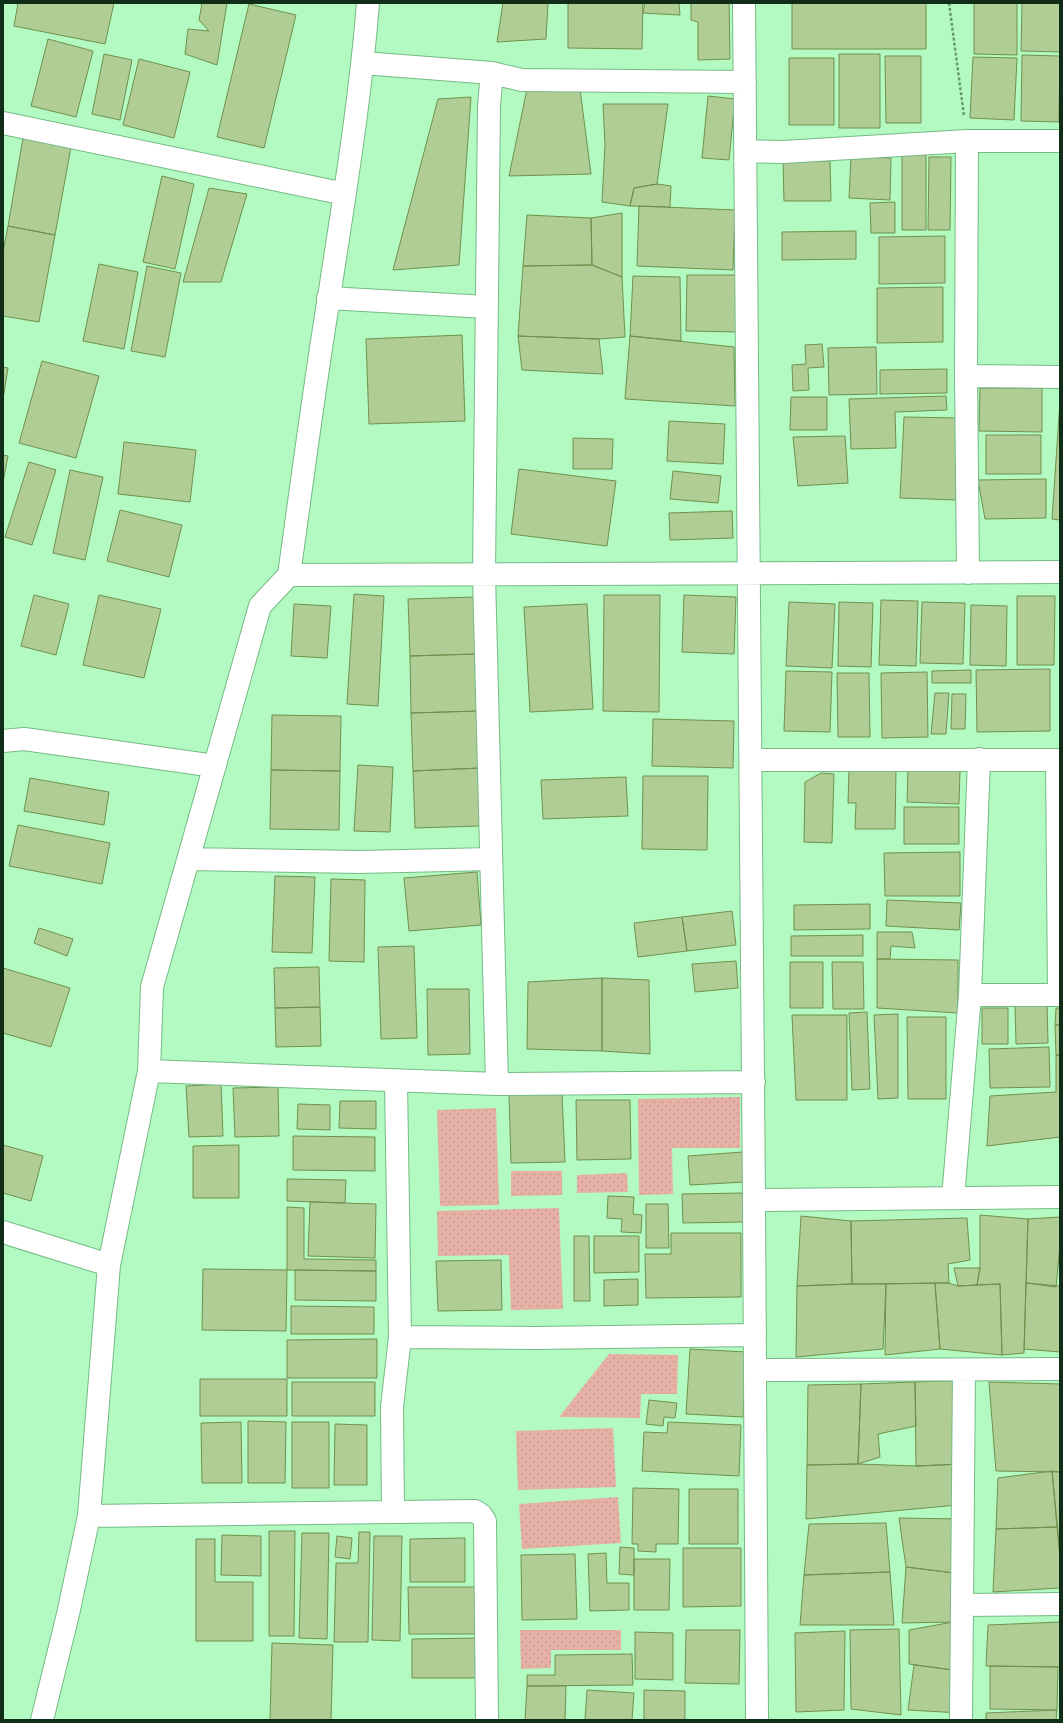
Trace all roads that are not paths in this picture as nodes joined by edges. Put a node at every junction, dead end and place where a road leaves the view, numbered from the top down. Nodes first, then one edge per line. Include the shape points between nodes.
1 (368, 3) edge
2 (744, 3) edge
3 (363, 63) junction
4 (492, 73) junction
5 (745, 82) junction
6 (3, 123) edge
7 (967, 141) junction
8 (1060, 141) edge
9 (746, 151) junction
10 (345, 194) junction
11 (328, 298) junction
12 (487, 307) junction
13 (966, 376) junction
14 (1060, 377) edge
15 (1060, 572) edge
16 (968, 573) junction
17 (749, 574) junction
18 (289, 575) junction
19 (484, 575) junction
20 (3, 741) edge
21 (979, 759) junction
22 (751, 760) junction
23 (1059, 760) edge
24 (215, 766) junction
25 (189, 859) junction
26 (491, 859) junction
27 (970, 995) junction
28 (1060, 995) edge
29 (149, 1071) junction
30 (396, 1081) junction
31 (754, 1082) junction
32 (497, 1084) junction
33 (1060, 1197) edge
34 (953, 1198) junction
35 (754, 1200) junction
36 (3, 1232) edge
37 (109, 1265) junction
38 (755, 1335) junction
39 (400, 1337) junction
40 (755, 1370) junction
41 (964, 1370) junction
42 (1060, 1370) edge
43 (393, 1512) junction
44 (89, 1516) junction
45 (1060, 1604) edge
46 (962, 1605) junction
47 (42, 1720) edge
48 (487, 1720) edge
49 (756, 1720) edge
50 (961, 1720) edge

1 - 3 street
2 - 5 street
3 - 4 street
3 - 10 street
4 - 5 street via 522,80
4 - 12 street via 489,105
5 - 9 street
6 - 10 street
7 - 8 street
7 - 9 street via 783,152
7 - 13 street
9 - 17 street
10 - 11 street
11 - 12 street
11 - 18 street
12 - 19 street
13 - 14 street
13 - 16 street
15 - 16 street
16 - 17 street
17 - 19 street
17 - 22 street
18 - 19 street
18 - 24 street via 260,606
19 - 26 street
20 - 24 street via 24,739
21 - 22 street
21 - 23 street
21 - 27 street
22 - 31 street
23 - 28 street
24 - 25 street
25 - 26 street via 360,862
25 - 29 street via 152,987
26 - 32 street
27 - 28 street
27 - 34 street
29 - 30 street
29 - 37 street
30 - 32 street
30 - 39 street
31 - 32 street
31 - 35 street
33 - 34 street
34 - 35 street
35 - 38 street
36 - 37 street
37 - 44 street
38 - 39 street
38 - 40 street
39 - 43 street via 392,1407
40 - 41 street
40 - 49 street
41 - 42 street
41 - 46 street
43 - 44 street
43 - 48 street via 475,1512 485,1521
44 - 47 street
45 - 46 street
46 - 50 street

